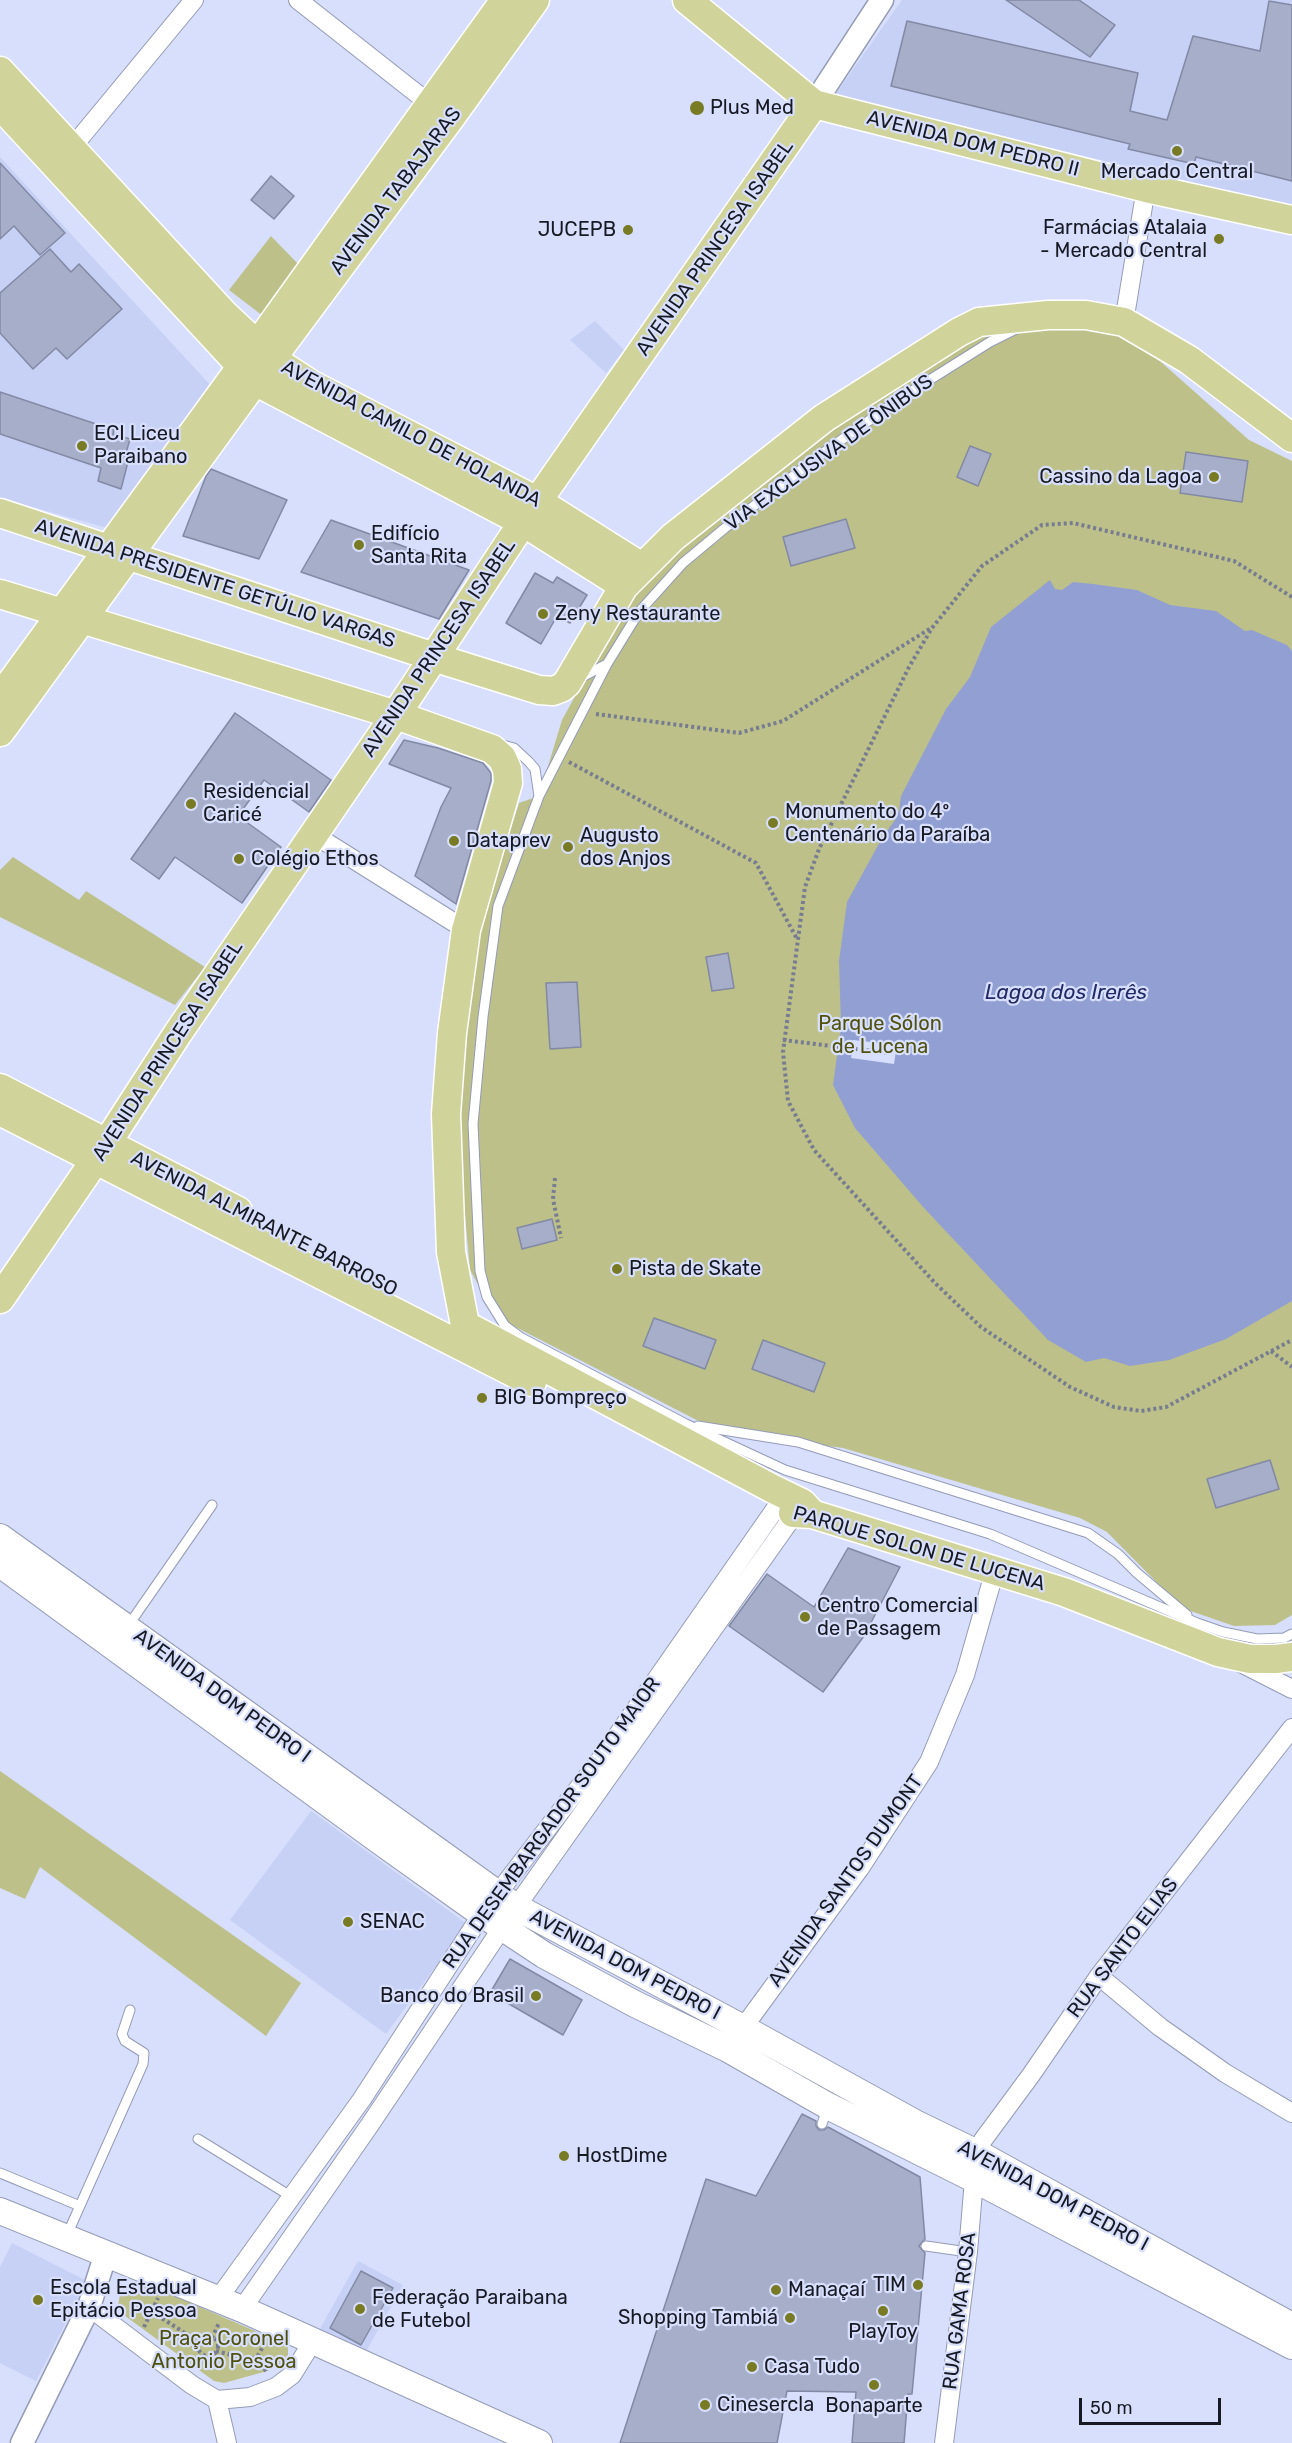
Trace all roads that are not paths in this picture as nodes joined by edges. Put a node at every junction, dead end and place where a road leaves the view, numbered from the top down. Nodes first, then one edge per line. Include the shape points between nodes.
1 (194, 0) edge
2 (298, 0) edge
3 (505, 0) edge
4 (535, 0) edge
5 (687, 0) edge
6 (882, 0) edge
7 (0, 71) edge
8 (430, 104) junction
9 (814, 104) junction
10 (0, 105) edge
11 (64, 157) junction
12 (1146, 188) junction
13 (1292, 220) edge
14 (1037, 318) junction
15 (1124, 322) junction
16 (256, 363) junction
17 (1292, 438) edge
18 (531, 512) junction
19 (0, 513) edge
20 (119, 551) junction
21 (634, 593) junction
22 (0, 594) edge
23 (70, 617) junction
24 (434, 657) junction
25 (607, 664) junction
26 (567, 683) junction
27 (0, 698) edge
28 (396, 715) junction
29 (0, 732) edge
30 (464, 739) junction
31 (539, 796) junction
32 (313, 834) junction
33 (466, 930) junction
34 (0, 1088) edge
35 (0, 1111) edge
36 (101, 1152) junction
37 (0, 1299) edge
38 (461, 1334) junction
39 (686, 1424) junction
40 (212, 1505) dead end
41 (795, 1507) junction
42 (0, 1537) edge
43 (0, 1564) edge
44 (995, 1570) junction
45 (1197, 1623) junction
46 (126, 1628) junction
47 (1292, 1634) edge
48 (1218, 1652) junction
49 (1292, 1657) edge
50 (1292, 1689) edge
51 (1292, 1728) edge
52 (499, 1910) junction
53 (1099, 1976) junction
54 (130, 2010) dead end
55 (743, 2028) junction
56 (728, 2049) junction
57 (1292, 2113) edge
58 (198, 2139) dead end
59 (977, 2153) junction
60 (0, 2173) edge
61 (974, 2179) junction
62 (292, 2197) junction
63 (80, 2206) junction
64 (0, 2211) edge
65 (66, 2237) junction
66 (926, 2246) dead end
67 (968, 2252) junction
68 (106, 2253) junction
69 (218, 2299) junction
70 (89, 2307) junction
71 (242, 2309) junction
72 (1292, 2326) edge
73 (313, 2342) junction
74 (1292, 2346) edge
75 (217, 2400) junction
76 (21, 2443) edge
77 (227, 2443) edge
78 (539, 2443) edge
79 (944, 2443) edge

1 - 11 street
2 - 8 street
3 - 8 main road, AVENIDA TABAJARAS
4 - 16 main road, AVENIDA TABAJARAS via 452,117
5 - 9 main road, AVENIDA DOM PEDRO II
6 - 9 street, AVENIDA PRINCESA ISABEL
7 - 11 main road, AVENIDA CAMILO DE HOLANDA
8 - 16 main road, AVENIDA TABAJARAS
9 - 12 main road, AVENIDA DOM PEDRO II
9 - 18 main road, AVENIDA PRINCESA ISABEL
10 - 11 main road, AVENIDA CAMILO DE HOLANDA
11 - 16 main road, AVENIDA CAMILO DE HOLANDA
12 - 13 main road, AVENIDA DOM PEDRO II
12 - 15 street
14 - 15 main road via 1086,315
14 - 21 lane, VIA EXCLUSIVA DE ÔNIBUS via 990,342 904,396 826,450 683,563
14 - 21 main road via 979,322 824,418 673,537
15 - 17 main road via 1189,360
16 - 18 main road, AVENIDA CAMILO DE HOLANDA
16 - 20 main road
18 - 21 main road, AVENIDA CAMILO DE HOLANDA
18 - 24 main road, AVENIDA PRINCESA ISABEL
19 - 20 main road, AVENIDA PRESIDENTE GETÚLIO VARGAS
20 - 23 main road
20 - 24 main road, AVENIDA PRESIDENTE GETÚLIO VARGAS
21 - 25 lane, VIA EXCLUSIVA DE ÔNIBUS
21 - 26 main road
22 - 23 main road
23 - 27 main road
23 - 28 main road
23 - 29 main road
24 - 26 main road, AVENIDA PRESIDENTE GETÚLIO VARGAS via 539,690 553,691
24 - 28 main road, AVENIDA PRINCESA ISABEL
25 - 26 lane
25 - 31 lane, VIA EXCLUSIVA DE ÔNIBUS
28 - 30 main road
28 - 32 main road, AVENIDA PRINCESA ISABEL
30 - 31 lane via 506,745 522,754 534,769
30 - 33 main road via 492,749 502,758 508,776
31 - 39 lane, VIA EXCLUSIVA DE ÔNIBUS via 498,906 483,1017 473,1124 480,1271 487,1297 505,1326
32 - 33 street
32 - 36 main road, AVENIDA PRINCESA ISABEL
33 - 38 main road via 446,1113 451,1252
34 - 36 main road, AVENIDA ALMIRANTE BARROSO
35 - 36 main road, AVENIDA ALMIRANTE BARROSO
36 - 37 main road, AVENIDA PRINCESA ISABEL
36 - 38 main road, AVENIDA ALMIRANTE BARROSO via 396,1293
38 - 41 main road
39 - 45 lane, VIA EXCLUSIVA DE ÔNIBUS via 785,1470 990,1534
39 - 45 lane via 798,1442 1088,1533
40 - 46 lane
41 - 44 main road, PARQUE SOLON DE LUCENA
41 - 52 street, RUA DESEMBARGADOR SOUTO MAIOR
42 - 46 main road, AVENIDA DOM PEDRO I
43 - 52 main road, AVENIDA DOM PEDRO I
44 - 48 main road, PARQUE SOLON DE LUCENA via 1064,1592
44 - 55 street, AVENIDA SANTOS DUMONT via 965,1675 929,1762 860,1868
45 - 47 lane, VIA EXCLUSIVA DE ÔNIBUS via 1257,1639
46 - 52 main road, AVENIDA DOM PEDRO I
48 - 49 main road via 1250,1659
48 - 50 street, PARQUE SOLON DE LUCENA
51 - 53 street, RUA SANTO ELIAS
52 - 55 main road, AVENIDA DOM PEDRO I
52 - 56 main road, AVENIDA DOM PEDRO I via 544,1955
52 - 62 street, RUA DESEMBARGADOR SOUTO MAIOR
52 - 71 street, RUA DESEMBARGADOR SOUTO MAIOR via 369,2126
53 - 57 street via 1160,2027 1225,2073
53 - 59 street, RUA SANTO ELIAS
54 - 63 lane via 122,2034 125,2041 144,2053 143,2064
55 - 56 street, AVENIDA SANTOS DUMONT
55 - 59 main road, AVENIDA DOM PEDRO I
56 - 61 main road, AVENIDA DOM PEDRO I via 825,2115
58 - 62 lane
59 - 61 street, RUA SANTO ELIAS
59 - 72 main road, AVENIDA DOM PEDRO I
60 - 63 lane
61 - 67 street, RUA GAMA ROSA
61 - 74 main road, AVENIDA DOM PEDRO I
62 - 69 street, RUA DESEMBARGADOR SOUTO MAIOR
63 - 65 lane
64 - 65 main road
65 - 68 main road
66 - 67 lane
67 - 79 street, RUA GAMA ROSA
68 - 69 main road
68 - 70 street
69 - 71 main road
70 - 75 street
70 - 76 street
71 - 73 main road
73 - 75 street via 292,2374 276,2387 249,2397
73 - 78 main road
75 - 77 street

